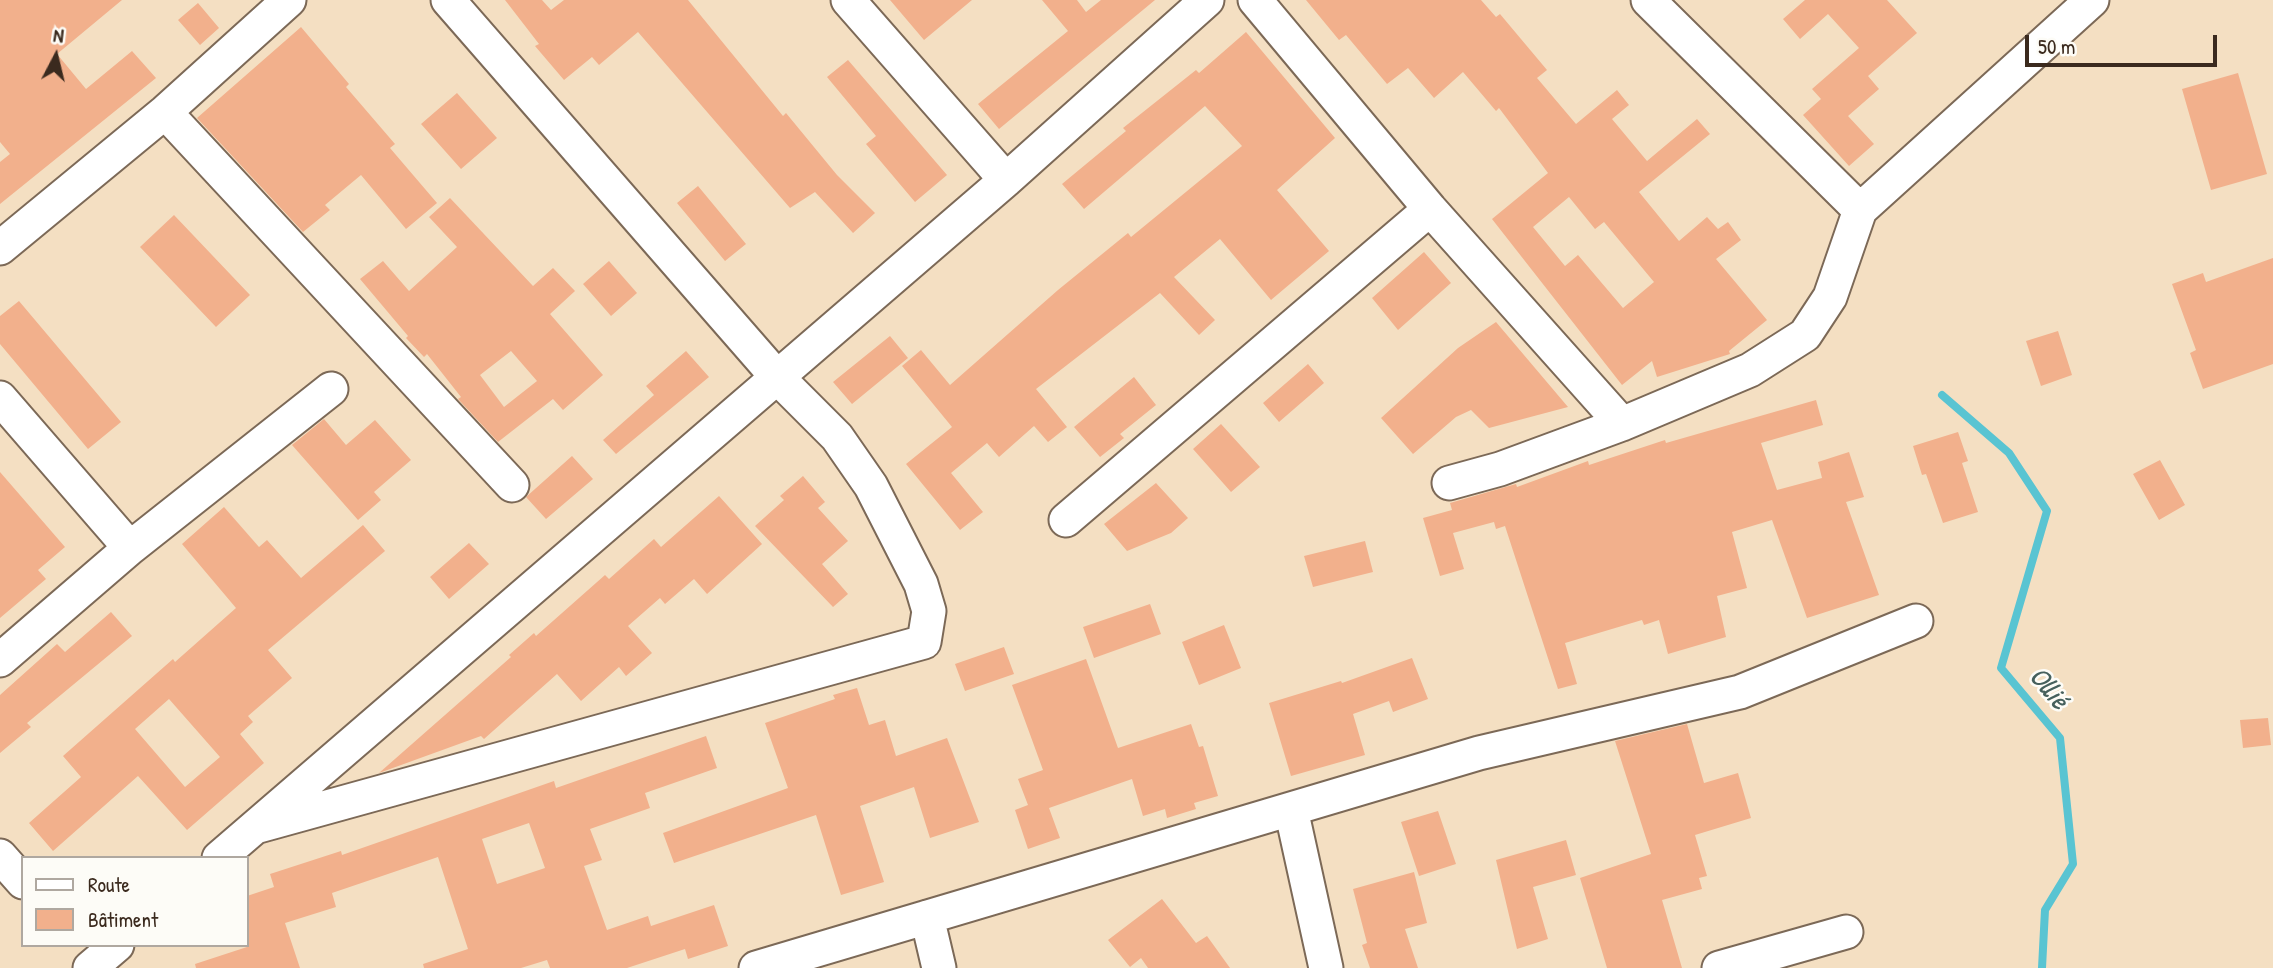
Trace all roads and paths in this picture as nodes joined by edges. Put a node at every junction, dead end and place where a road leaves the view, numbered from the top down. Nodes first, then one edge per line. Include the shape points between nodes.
1 (289, 0) edge
2 (448, 0) edge
3 (848, 0) edge
4 (1207, 0) edge
5 (1255, 0) edge
6 (1648, 0) edge
7 (2092, 0) edge
8 (2058, 11) edge
9 (165, 112) junction
10 (1006, 180) junction
11 (1430, 209) junction
12 (1860, 210) junction
13 (0, 248) edge
14 (777, 377) junction
15 (331, 389) dead end
16 (0, 398) edge
17 (1622, 424) junction
18 (1450, 483) dead end
19 (512, 485) dead end
20 (1066, 520) dead end
21 (131, 548) junction
22 (1916, 621) dead end
23 (0, 660) edge
24 (1291, 809) junction
25 (255, 827) junction
26 (0, 856) edge
27 (221, 856) edge
28 (21, 880) edge
29 (928, 916) junction
30 (1846, 932) dead end
31 (756, 968) edge
32 (939, 968) edge
33 (1326, 968) edge
34 (1719, 968) edge

1 - 9 street
2 - 14 street
3 - 10 street
4 - 10 street
5 - 11 street
6 - 12 street
7 - 8 street
8 - 12 street
9 - 13 street
9 - 19 street
10 - 14 street
11 - 17 street
11 - 20 street
12 - 17 street via 1830,297 1805,335 1750,370
14 - 25 street
14 - 25 street via 837,437 871,486 921,584 929,611 924,642
15 - 21 street
16 - 21 street
17 - 18 street
21 - 23 street
22 - 24 street via 1740,692 1479,753
24 - 29 street
24 - 33 street
25 - 27 street
26 - 28 street
29 - 31 street
29 - 32 street
30 - 34 street

